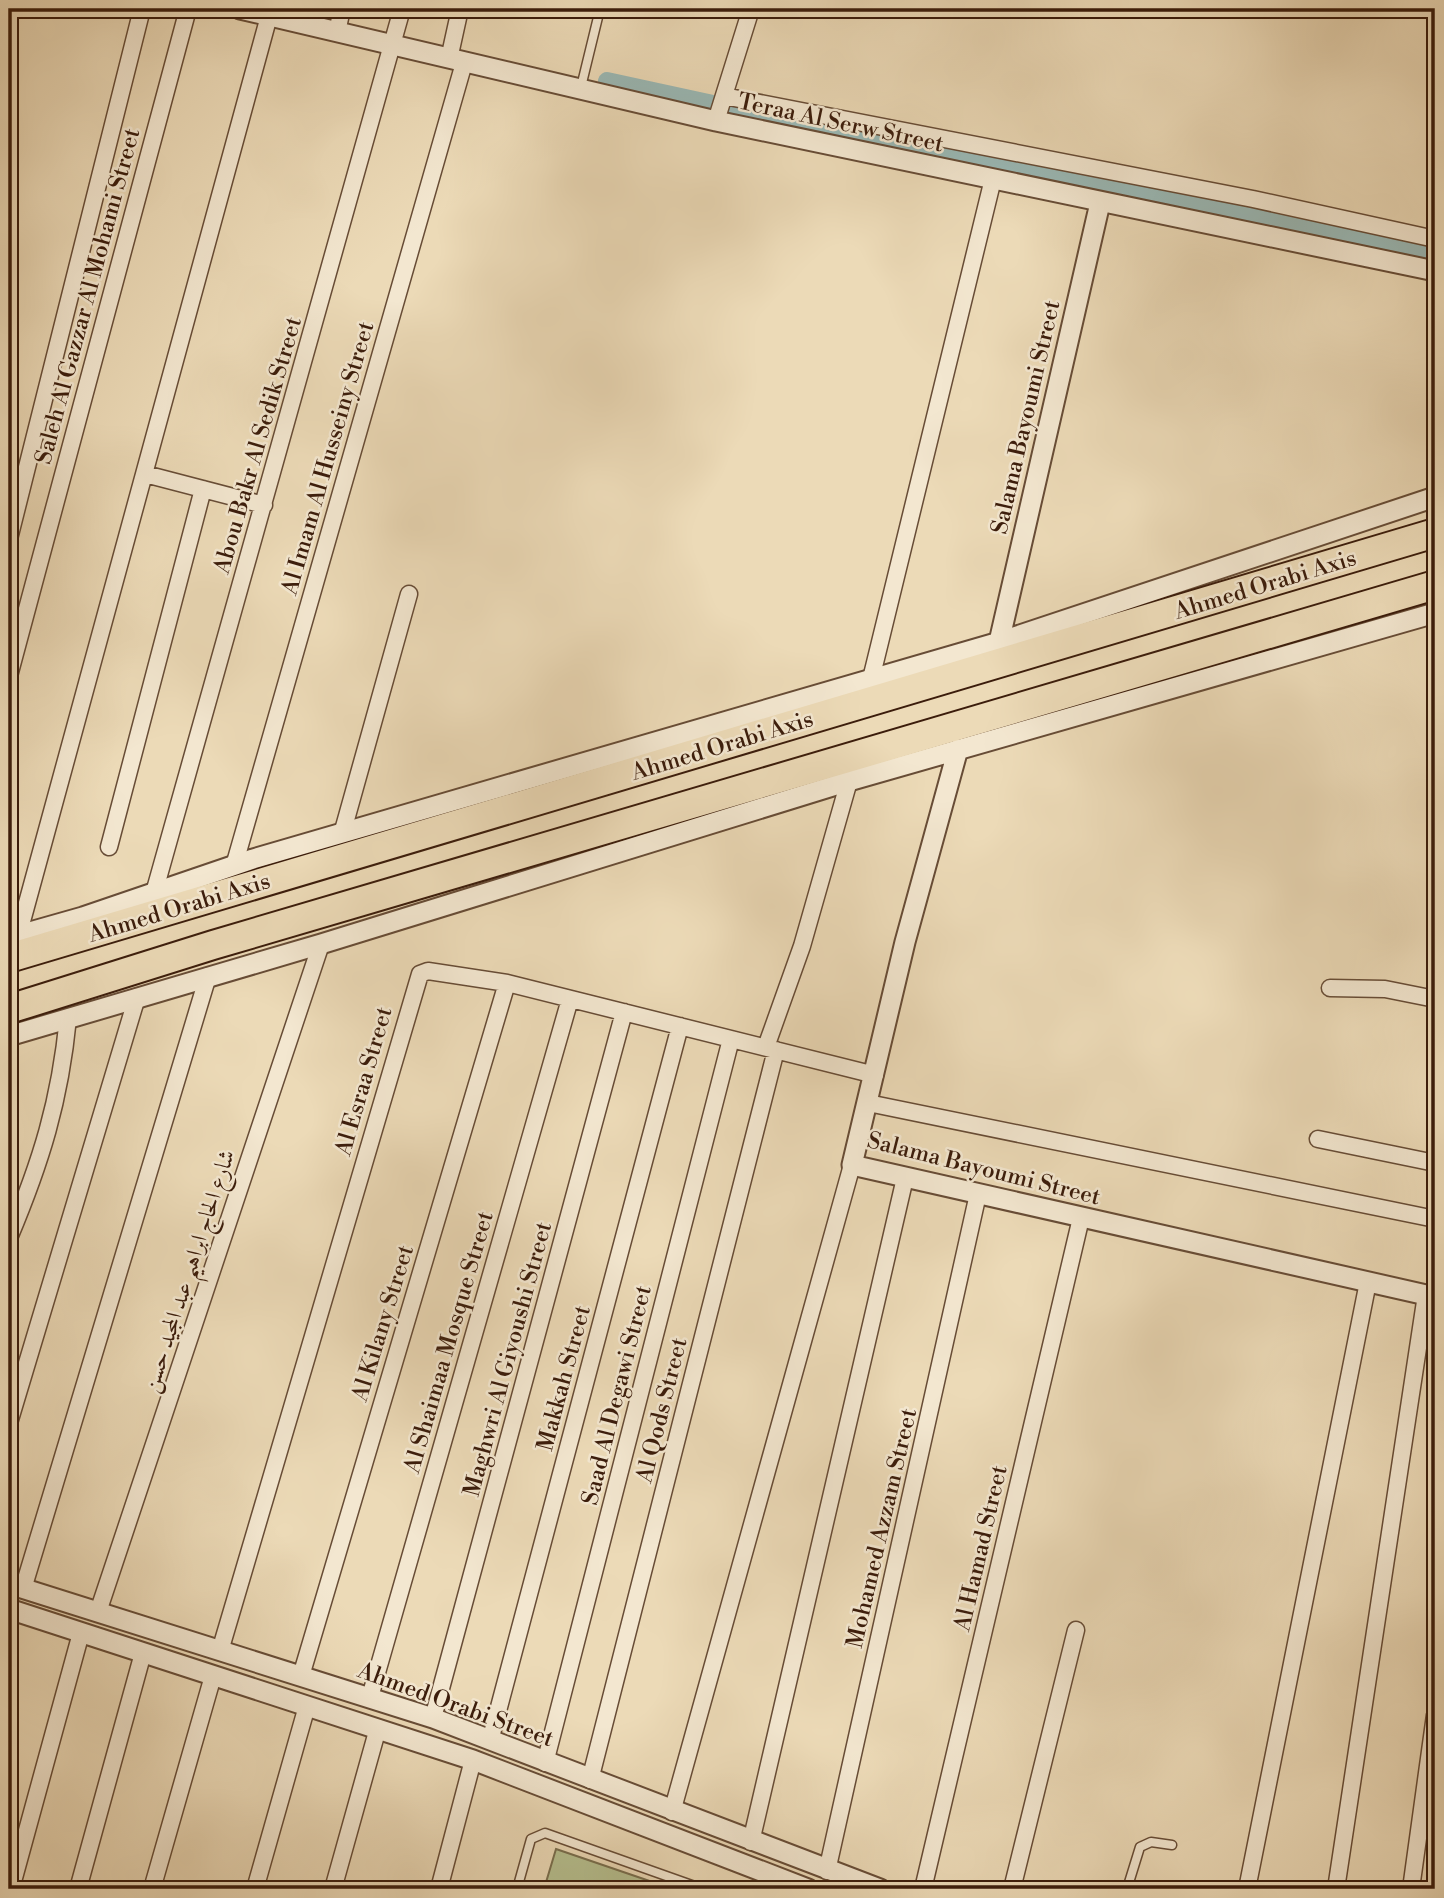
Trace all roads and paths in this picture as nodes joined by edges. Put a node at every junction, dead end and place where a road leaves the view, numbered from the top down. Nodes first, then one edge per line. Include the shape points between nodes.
1 (142, 9) edge
2 (188, 9) edge
3 (460, 9) edge
4 (600, 9) edge
5 (751, 9) edge
6 (255, 11) edge
7 (400, 16) edge
8 (309, 17) edge
9 (340, 18) edge
10 (393, 46) junction
11 (456, 61) junction
12 (580, 90) junction
13 (724, 96) junction
14 (716, 121) junction
15 (993, 179) junction
16 (1100, 204) junction
17 (1435, 239) edge
18 (1435, 271) edge
19 (145, 474) junction
20 (203, 489) junction
21 (1435, 497) edge
22 (264, 505) junction
23 (1435, 533) edge
24 (9, 539) edge
25 (1435, 585) edge
26 (409, 593) dead end
27 (1435, 612) edge
28 (999, 642) junction
29 (9, 676) edge
30 (871, 679) junction
31 (958, 750) junction
32 (849, 781) junction
33 (342, 834) junction
34 (108, 847) dead end
35 (234, 866) junction
36 (154, 893) junction
37 (12, 944) edge
38 (321, 944) junction
39 (208, 976) junction
40 (507, 983) junction
41 (1331, 988) dead end
42 (137, 997) junction
43 (570, 999) junction
44 (1435, 999) edge
45 (9, 1009) edge
46 (624, 1012) junction
47 (68, 1018) junction
48 (680, 1026) junction
49 (9, 1036) edge
50 (731, 1039) junction
51 (771, 1049) junction
52 (874, 1075) junction
53 (868, 1103) junction
54 (1318, 1139) dead end
55 (1435, 1163) edge
56 (852, 1165) junction
57 (905, 1178) junction
58 (978, 1194) junction
59 (1081, 1217) junction
60 (1435, 1219) edge
61 (9, 1238) edge
62 (1368, 1282) junction
63 (1431, 1296) edge
64 (9, 1423) edge
65 (16, 1587) edge
66 (9, 1609) edge
67 (98, 1612) junction
68 (1076, 1630) dead end
69 (81, 1633) junction
70 (220, 1651) junction
71 (143, 1653) junction
72 (213, 1676) junction
73 (301, 1676) junction
74 (342, 1688) junction
75 (370, 1697) junction
76 (307, 1706) junction
77 (335, 1715) junction
78 (1435, 1715) edge
79 (433, 1718) junction
80 (378, 1728) junction
81 (491, 1741) junction
82 (473, 1760) junction
83 (545, 1763) junction
84 (590, 1780) junction
85 (672, 1812) junction
86 (751, 1842) junction
87 (1172, 1845) dead end
88 (802, 1862) junction
89 (827, 1871) junction
90 (800, 1888) edge
91 (11, 1889) edge
92 (78, 1889) edge
93 (152, 1889) edge
94 (256, 1889) edge
95 (333, 1889) edge
96 (439, 1889) edge
97 (517, 1889) edge
98 (704, 1889) edge
99 (880, 1889) edge
100 (923, 1889) edge
101 (1013, 1889) edge
102 (1127, 1889) edge
103 (1247, 1889) edge
104 (1336, 1889) edge
105 (1411, 1889) edge

1 - 24 street
2 - 29 street, Saleh Al Gazzar Al Mohami Street
3 - 11 street, Al Imam Al Husseiny Street via 453,39
4 - 12 lane
5 - 13 street
6 - 8 street, Teraa Al Serw Street
6 - 19 street
7 - 10 street, Abou Bakr Al Sedik Street
8 - 9 street, Teraa Al Serw Street
9 - 10 street, Teraa Al Serw Street
10 - 11 street, Teraa Al Serw Street
10 - 22 street, Abou Bakr Al Sedik Street
11 - 12 street, Teraa Al Serw Street
11 - 35 street, Al Imam Al Husseiny Street
12 - 14 street, Teraa Al Serw Street
13 - 14 street
13 - 17 street, Teraa Al Serw Street
14 - 15 street, Teraa Al Serw Street
15 - 16 street, Teraa Al Serw Street
15 - 30 street
16 - 18 street, Teraa Al Serw Street
16 - 28 street, Salama Bayoumi Street
19 - 20 street
19 - 37 street
20 - 22 street
20 - 34 street
21 - 28 street
22 - 36 street, Abou Bakr Al Sedik Street
23 - 37 highway, Ahmed Orabi Axis
25 - 45 highway, Ahmed Orabi Axis
26 - 33 street
27 - 31 street
28 - 30 street
30 - 33 street
31 - 32 street
31 - 52 street, Salama Bayoumi Street
32 - 38 street
32 - 51 street, Al Qods Street
33 - 35 street
35 - 36 street
36 - 37 street
38 - 39 street
38 - 67 street, شارع الحاج ابراهيم عبد المجيد حسن
39 - 42 street
39 - 65 street
40 - 43 street, Al Esraa Street
40 - 70 street, Al Esraa Street via 428,971 416,981
40 - 73 street, Al Kilany Street
41 - 44 street via 1385,989
42 - 47 street
42 - 64 street
43 - 46 street, Al Esraa Street
43 - 75 street, Al Shaimaa Mosque Street
46 - 48 street, Al Esraa Street
46 - 79 street, Maghwri Al Giyoushi Street
47 - 49 street
47 - 61 street via 59,1091 42,1155
48 - 50 street, Al Esraa Street
48 - 81 street, Makkah Street
50 - 51 street, Al Esraa Street
50 - 83 street, Saad Al Degawi Street
51 - 52 street, Al Esraa Street
51 - 84 street, Al Qods Street
52 - 53 street, Salama Bayoumi Street
53 - 56 street, Salama Bayoumi Street
53 - 60 street
54 - 55 street
56 - 57 street, Salama Bayoumi Street
56 - 85 street
57 - 58 street, Salama Bayoumi Street
57 - 86 street
58 - 59 street, Salama Bayoumi Street
58 - 89 street, Mohamed Azzam Street
59 - 62 street, Salama Bayoumi Street
59 - 100 street, Al Hamad Street
62 - 63 street, Salama Bayoumi Street
62 - 103 street
63 - 104 street
65 - 67 street, Ahmed Orabi Street
66 - 69 street, Ahmed Orabi Street
67 - 70 street, Ahmed Orabi Street
68 - 101 street
69 - 71 street, Ahmed Orabi Street
69 - 91 street
70 - 73 street, Ahmed Orabi Street
71 - 72 street, Ahmed Orabi Street
71 - 92 street
72 - 76 street, Ahmed Orabi Street
72 - 93 street
73 - 74 street, Ahmed Orabi Street
74 - 75 street, Ahmed Orabi Street
74 - 77 street
75 - 79 street, Ahmed Orabi Street
76 - 77 street, Ahmed Orabi Street
76 - 94 street
77 - 80 street, Ahmed Orabi Street
78 - 105 street
79 - 81 street, Ahmed Orabi Street
80 - 82 street, Ahmed Orabi Street
80 - 95 street
81 - 83 street, Ahmed Orabi Street
82 - 90 street, Ahmed Orabi Street
82 - 96 street
83 - 84 street, Ahmed Orabi Street
84 - 85 street, Ahmed Orabi Street
85 - 86 street, Ahmed Orabi Street
86 - 88 street, Ahmed Orabi Street
87 - 102 lane via 1151,1842 1140,1847
88 - 89 street, Ahmed Orabi Street
88 - 90 street
89 - 99 street, Ahmed Orabi Street
97 - 98 lane via 531,1839 545,1833

